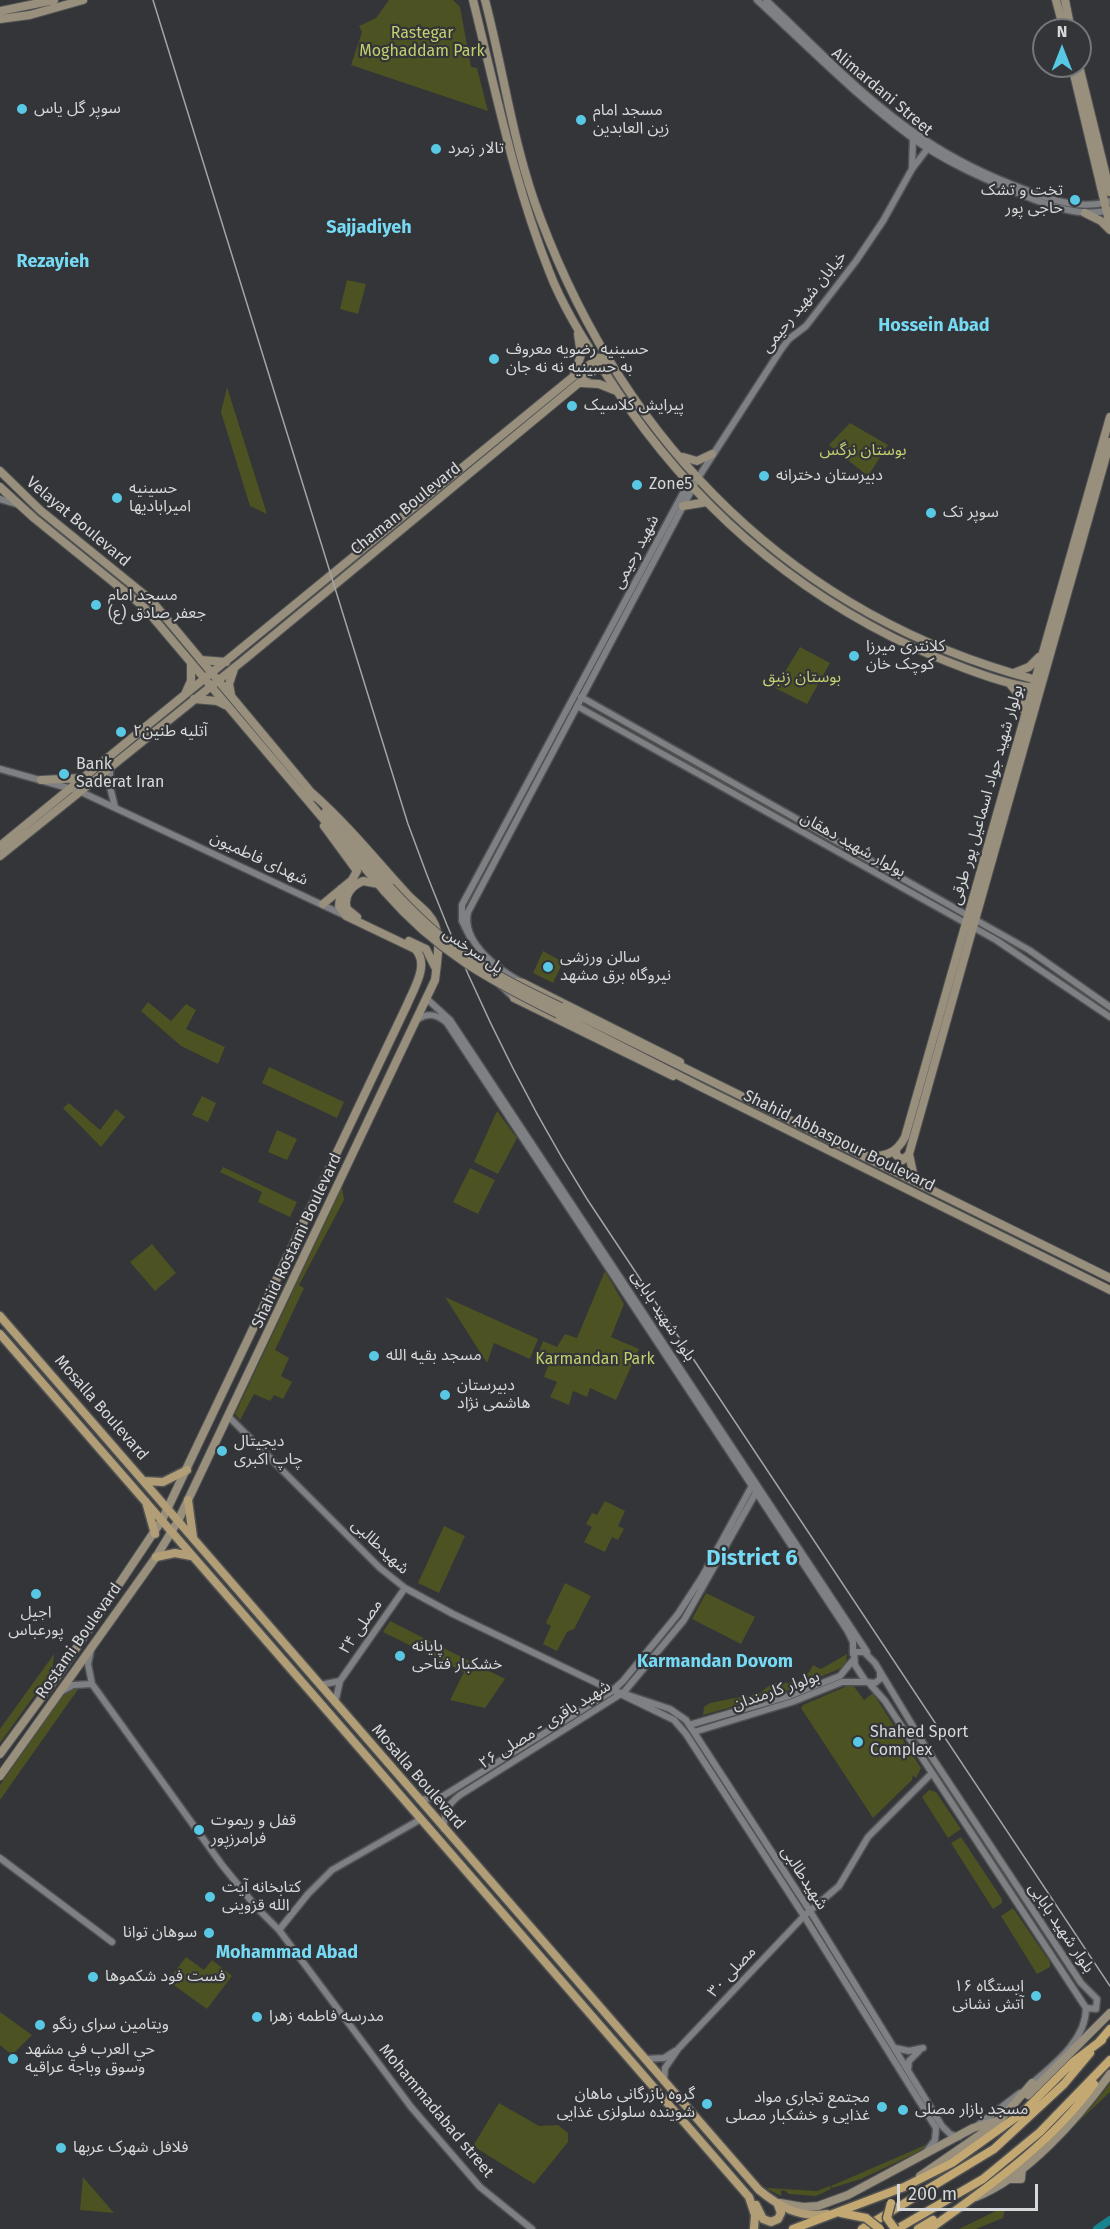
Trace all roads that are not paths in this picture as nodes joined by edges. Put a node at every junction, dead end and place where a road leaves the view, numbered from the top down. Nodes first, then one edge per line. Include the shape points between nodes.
1 (54, 0) edge
2 (83, 0) edge
3 (473, 0) edge
4 (485, 0) edge
5 (757, 0) edge
6 (766, 0) edge
7 (1056, 0) edge
8 (1065, 0) edge
9 (0, 11) edge
10 (1061, 18) edge
11 (1069, 18) edge
12 (0, 19) edge
13 (809, 44) junction
14 (1075, 78) edge
15 (1082, 78) edge
16 (914, 136) junction
17 (930, 146) junction
18 (912, 169) junction
19 (1110, 192) edge
20 (1043, 200) junction
21 (1107, 207) edge
22 (1085, 213) junction
23 (542, 222) junction
24 (532, 225) junction
25 (1110, 225) edge
26 (1110, 230) edge
27 (577, 329) junction
28 (606, 357) junction
29 (598, 363) junction
30 (574, 376) junction
31 (581, 383) junction
32 (617, 392) junction
33 (1110, 417) edge
34 (1110, 442) edge
35 (712, 454) junction
36 (680, 456) junction
37 (1093, 469) junction
38 (0, 471) edge
39 (1102, 472) junction
40 (698, 478) junction
41 (691, 485) junction
42 (0, 487) edge
43 (0, 499) edge
44 (707, 502) junction
45 (19, 504) junction
46 (683, 506) junction
47 (1040, 656) junction
48 (201, 660) junction
49 (190, 662) junction
50 (226, 662) junction
51 (983, 663) junction
52 (234, 668) junction
53 (980, 672) junction
54 (213, 673) junction
55 (1013, 674) junction
56 (204, 679) junction
57 (1033, 679) junction
58 (219, 680) junction
59 (1009, 683) junction
60 (210, 686) junction
61 (1040, 687) junction
62 (1031, 689) junction
63 (184, 695) junction
64 (231, 695) junction
65 (581, 697) junction
66 (194, 699) junction
67 (228, 706) junction
68 (577, 706) junction
69 (1024, 711) junction
70 (110, 768) junction
71 (0, 769) edge
72 (83, 778) junction
73 (41, 780) junction
74 (68, 788) junction
75 (79, 791) junction
76 (309, 796) junction
77 (115, 807) junction
78 (36, 821) junction
79 (0, 852) edge
80 (485, 862) junction
81 (492, 866) junction
82 (379, 885) junction
83 (342, 889) junction
84 (388, 890) junction
85 (323, 904) junction
86 (346, 916) junction
87 (969, 921) junction
88 (436, 976) junction
89 (523, 983) junction
90 (514, 998) junction
91 (427, 999) junction
92 (407, 1005) junction
93 (1110, 1006) edge
94 (559, 1010) junction
95 (1110, 1017) edge
96 (418, 1019) junction
97 (704, 1076) junction
98 (701, 1088) junction
99 (896, 1150) junction
100 (909, 1154) junction
101 (866, 1156) junction
102 (921, 1185) junction
103 (1110, 1278) edge
104 (1110, 1290) edge
105 (0, 1316) edge
106 (0, 1334) edge
107 (229, 1417) junction
108 (104, 1435) junction
109 (96, 1443) junction
110 (187, 1470) junction
111 (144, 1481) junction
112 (755, 1486) junction
113 (145, 1498) junction
114 (188, 1500) junction
115 (168, 1508) junction
116 (162, 1520) junction
117 (178, 1521) junction
118 (172, 1531) junction
119 (153, 1538) junction
120 (193, 1540) junction
121 (158, 1554) junction
122 (191, 1556) junction
123 (405, 1588) junction
124 (678, 1614) junction
125 (684, 1620) junction
126 (91, 1648) junction
127 (868, 1655) junction
128 (854, 1657) junction
129 (880, 1673) junction
130 (340, 1681) junction
131 (868, 1682) junction
132 (92, 1684) junction
133 (319, 1685) junction
134 (611, 1689) junction
135 (61, 1691) junction
136 (622, 1694) junction
137 (335, 1703) junction
138 (689, 1725) junction
139 (694, 1732) junction
140 (1, 1753) edge
141 (10, 1762) junction
142 (931, 1774) junction
143 (0, 1776) edge
144 (418, 1800) junction
145 (421, 1819) junction
146 (444, 1830) junction
147 (0, 1858) edge
148 (807, 1913) junction
149 (279, 1930) junction
150 (112, 1942) dead end
151 (1086, 2008) junction
152 (1110, 2013) edge
153 (1110, 2029) edge
154 (881, 2034) junction
155 (1101, 2040) junction
156 (892, 2045) junction
157 (678, 2049) junction
158 (645, 2059) junction
159 (1110, 2061) edge
160 (908, 2070) junction
161 (1110, 2074) edge
162 (664, 2082) junction
163 (1032, 2084) junction
164 (1000, 2120) junction
165 (939, 2127) junction
166 (973, 2128) junction
167 (959, 2137) junction
168 (918, 2159) junction
169 (904, 2187) junction
170 (749, 2197) junction
171 (967, 2201) junction
172 (776, 2203) junction
173 (838, 2213) junction
174 (947, 2217) junction
175 (532, 2229) edge
176 (754, 2229) edge
177 (793, 2229) edge
178 (862, 2229) edge
179 (880, 2229) edge
180 (896, 2229) edge
181 (918, 2229) edge
182 (930, 2229) edge

1 - 9 main road
2 - 12 main road
3 - 24 main road via 510,160
4 - 23 main road via 520,157
5 - 13 street, Alimardani Street
6 - 13 street, Alimardani Street
7 - 10 main road
8 - 11 main road
13 - 16 street, Alimardani Street
14 - 21 main road
15 - 19 main road
16 - 17 street, Alimardani Street
16 - 18 street
17 - 18 street, خیابان شهید رحیمی
17 - 20 street, Alimardani Street
18 - 35 street, خیابان شهید رحیمی via 864,250 806,326 785,345
20 - 21 street, Alimardani Street
20 - 22 street, Alimardani Street
21 - 22 street, Alimardani Street
21 - 25 main road
22 - 26 main road
23 - 24 main road
23 - 28 main road via 576,303
24 - 27 main road
27 - 29 main road
27 - 30 main road via 581,355
28 - 29 main road, Chaman Boulevard
28 - 36 main road via 635,401
29 - 30 main road, Chaman Boulevard
29 - 31 main road, Chaman Boulevard
29 - 32 main road
30 - 50 main road, Chaman Boulevard
31 - 32 main road via 599,384
31 - 52 main road, Chaman Boulevard
32 - 41 main road
33 - 37 main road, بولوار شهید جواد اسماعیل پور طرقی
34 - 39 main road, بولوار شهید جواد اسماعیل پور طرقی
35 - 36 main road via 697,461
35 - 40 street, خیابان شهید رحیمی
36 - 40 main road
37 - 39 main road
37 - 47 main road, بولوار شهید جواد اسماعیل پور طرقی
38 - 48 main road, Velayat Boulevard via 40,510 145,594
39 - 61 main road, بولوار شهید جواد اسماعیل پور طرقی
40 - 41 street
40 - 51 main road via 755,536 816,583 926,642
41 - 44 main road
41 - 46 street, شهید رحیمی
41 - 80 street, شهید رحیمی
42 - 45 main road, Velayat Boulevard
43 - 45 street
44 - 46 main road
44 - 53 main road via 758,551 811,590 922,652
45 - 49 main road, Velayat Boulevard via 140,603
46 - 65 street, شهید رحیمی
47 - 55 main road via 1029,668
47 - 57 main road, بولوار شهید جواد اسماعیل پور طرقی
48 - 50 main road
48 - 54 main road, Velayat Boulevard
49 - 56 main road, Velayat Boulevard
49 - 63 main road via 191,681
50 - 54 main road, Chaman Boulevard
51 - 53 main road
51 - 55 main road
52 - 58 main road, Chaman Boulevard
52 - 64 main road via 229,684
53 - 59 main road
54 - 56 main road, Chaman Boulevard
54 - 58 main road, Velayat Boulevard
55 - 57 main road
56 - 60 main road, Velayat Boulevard
56 - 63 main road
57 - 61 main road
57 - 62 main road, بولوار شهید جواد اسماعیل پور طرقی
58 - 60 main road, Chaman Boulevard
58 - 64 main road
59 - 62 main road
59 - 69 main road via 1019,695
60 - 66 main road
60 - 67 main road
61 - 62 main road
61 - 87 main road, بولوار شهید جواد اسماعیل پور طرقی
62 - 69 main road, بولوار شهید جواد اسماعیل پور طرقی
63 - 72 main road
64 - 76 main road
65 - 68 street, شهید رحیمی
65 - 87 street, بولوار شهید دهقان
66 - 67 main road
66 - 70 main road
67 - 76 main road
68 - 81 street, شهید رحیمی
68 - 87 street, بولوار شهید دهقان
69 - 87 main road, بولوار شهید جواد اسماعیل پور طرقی
70 - 75 main road
70 - 77 street
71 - 73 street
72 - 73 main road
72 - 74 main road
73 - 74 street
74 - 75 street, شهدای فاطمیون
74 - 78 main road
75 - 77 street, شهدای فاطمیون
75 - 78 main road
76 - 82 main road
76 - 83 main road via 330,836 356,866 357,875
76 - 84 main road
76 - 88 main road via 338,817 428,914 437,934
77 - 85 street, شهدای فاطمیون
78 - 79 main road
80 - 81 street
80 - 90 street, شهید رحیمی via 462,905 462,921 498,983
81 - 89 street, شهید رحیمی via 468,912 468,922 491,964
82 - 84 main road
82 - 88 main road via 358,883 345,899 347,909 352,915 426,950
83 - 85 main road
83 - 86 main road via 339,906
84 - 94 main road, پل سرخس, bridge via 418,928 447,952 495,983
85 - 86 street, شهدای فاطمیون
86 - 92 main road, شهدای فاطمیون via 415,949 423,959
87 - 93 street, بولوار شهید دهقان via 1029,950
87 - 95 street, بولوار شهید دهقان
87 - 99 main road, بولوار شهید جواد اسماعیل پور طرقی via 905,1137
87 - 100 main road, بولوار شهید جواد اسماعیل پور طرقی
88 - 91 main road, Shahid Rostami Boulevard
88 - 92 main road via 424,975
89 - 90 main road via 513,986
89 - 97 main road
90 - 98 main road
91 - 96 main road, Shahid Rostami Boulevard
91 - 112 street, بلوار شهید بابایی via 456,1029
92 - 110 main road, Shahid Rostami Boulevard
94 - 97 main road, Shahid Abbaspour Boulevard
94 - 98 main road, Shahid Abbaspour Boulevard
96 - 107 main road, Shahid Rostami Boulevard
96 - 112 street, بلوار شهید بابایی via 431,1015 447,1023
97 - 101 main road, Shahid Abbaspour Boulevard
98 - 104 main road, Shahid Abbaspour Boulevard
99 - 100 main road via 903,1160
99 - 101 main road via 887,1155
100 - 102 main road via 913,1173
101 - 102 main road, Shahid Abbaspour Boulevard
102 - 103 main road, Shahid Abbaspour Boulevard
105 - 108 main road, Mosalla Boulevard
106 - 109 main road, Mosalla Boulevard
107 - 114 main road, Shahid Rostami Boulevard
107 - 123 street, شهیدطالبی via 380,1568
108 - 109 main road
108 - 111 main road, Mosalla Boulevard
109 - 113 main road, Mosalla Boulevard
110 - 111 main road via 164,1482
110 - 115 main road, Shahid Rostami Boulevard
111 - 115 main road, Mosalla Boulevard
112 - 124 street
112 - 125 street, شهید باقری - مصلی ۲۶ via 722,1556
112 - 127 street, بلوار شهید بابایی
112 - 128 street, بلوار شهید بابایی via 847,1630
113 - 116 main road, Mosalla Boulevard
113 - 119 main road
114 - 117 main road, Shahid Rostami Boulevard
114 - 120 main road
115 - 116 main road, Shahid Rostami Boulevard
115 - 117 main road, Mosalla Boulevard
116 - 118 main road, Mosalla Boulevard
116 - 119 main road, Rostami Boulevard
117 - 118 main road, Rostami Boulevard
117 - 120 main road, Mosalla Boulevard
118 - 121 main road, Rostami Boulevard
118 - 122 main road, Mosalla Boulevard
119 - 121 main road
119 - 140 main road, Rostami Boulevard
120 - 133 main road, Mosalla Boulevard
121 - 122 main road
121 - 126 main road, Rostami Boulevard
122 - 145 main road, Mosalla Boulevard
123 - 130 street, مصلی ۲۴
123 - 134 street, شهیدطالبی
124 - 125 street
124 - 134 street
125 - 136 street, شهید باقری - مصلی ۲۶
126 - 132 street via 88,1664
126 - 135 main road, Rostami Boulevard
127 - 128 street via 859,1650
127 - 129 street, بلوار شهید بابایی
128 - 131 street, بلوار شهید بابایی via 859,1674
128 - 138 street, بولوار کارمندان via 840,1676 789,1696
129 - 131 street via 878,1682
129 - 151 street, بلوار شهید بابایی via 1081,1983 1097,1999 1096,2009
130 - 133 street
130 - 137 street
131 - 139 street, بولوار کارمندان via 842,1682
131 - 142 street, بلوار شهید بابایی via 885,1701
132 - 135 street via 73,1685
132 - 149 street, Mohammadabad street via 222,1865
133 - 137 main road, Mosalla Boulevard
134 - 136 street, شهیدطالبی
134 - 144 street via 443,1796
135 - 141 main road, Rostami Boulevard
136 - 138 street, شهیدطالبی via 670,1709
136 - 146 street, شهید باقری - مصلی ۲۶ via 448,1804
136 - 148 street, شهیدطالبی via 680,1725
137 - 144 main road, Mosalla Boulevard
138 - 139 street, شهیدطالبی
139 - 148 street, شهیدطالبی
140 - 141 main road via 2,1760
141 - 143 main road, Rostami Boulevard
142 - 148 street, مصلی ۳۰ via 868,1837 839,1886
142 - 151 street, بلوار شهید بابایی
144 - 146 main road, Mosalla Boulevard
145 - 149 street via 332,1870
145 - 170 main road, Mosalla Boulevard
146 - 158 main road, Mosalla Boulevard
147 - 150 street
148 - 154 street, شهیدطالبی
148 - 157 street, مصلی ۳۰
149 - 175 street, Mohammadabad street via 411,2107 480,2187
151 - 163 street via 1081,2033
152 - 164 main road
153 - 155 highway
154 - 156 street, شهیدطالبی
154 - 165 street, شهیدطالبی
155 - 169 highway via 988,2139
155 - 178 highway via 1064,2084 994,2149
156 - 160 street, شهیدطالبی
156 - 160 street via 901,2051 923,2048 912,2056
157 - 158 street via 664,2058
157 - 162 street via 665,2068
158 - 162 main road, Mosalla Boulevard
159 - 171 highway via 1072,2114 1046,2140
159 - 180 highway via 1040,2132 997,2168
160 - 165 street, شهیدطالبی
161 - 171 main road via 1087,2105 1022,2168 994,2190
162 - 172 main road, Mosalla Boulevard via 759,2190
163 - 164 main road
163 - 166 street
164 - 166 main road
164 - 169 main road
165 - 167 street
165 - 168 street via 935,2140
166 - 167 main road
167 - 168 main road
168 - 172 main road via 834,2201 803,2207
169 - 173 highway
169 - 180 highway, bridge via 891,2203 887,2218
170 - 172 main road, Mosalla Boulevard via 766,2222 778,2219 781,2213
170 - 176 main road via 755,2215
171 - 174 highway
172 - 173 main road, Mosalla Boulevard via 795,2213
173 - 177 highway
173 - 179 highway, bridge via 853,2213
174 - 181 highway via 939,2217
174 - 182 highway

